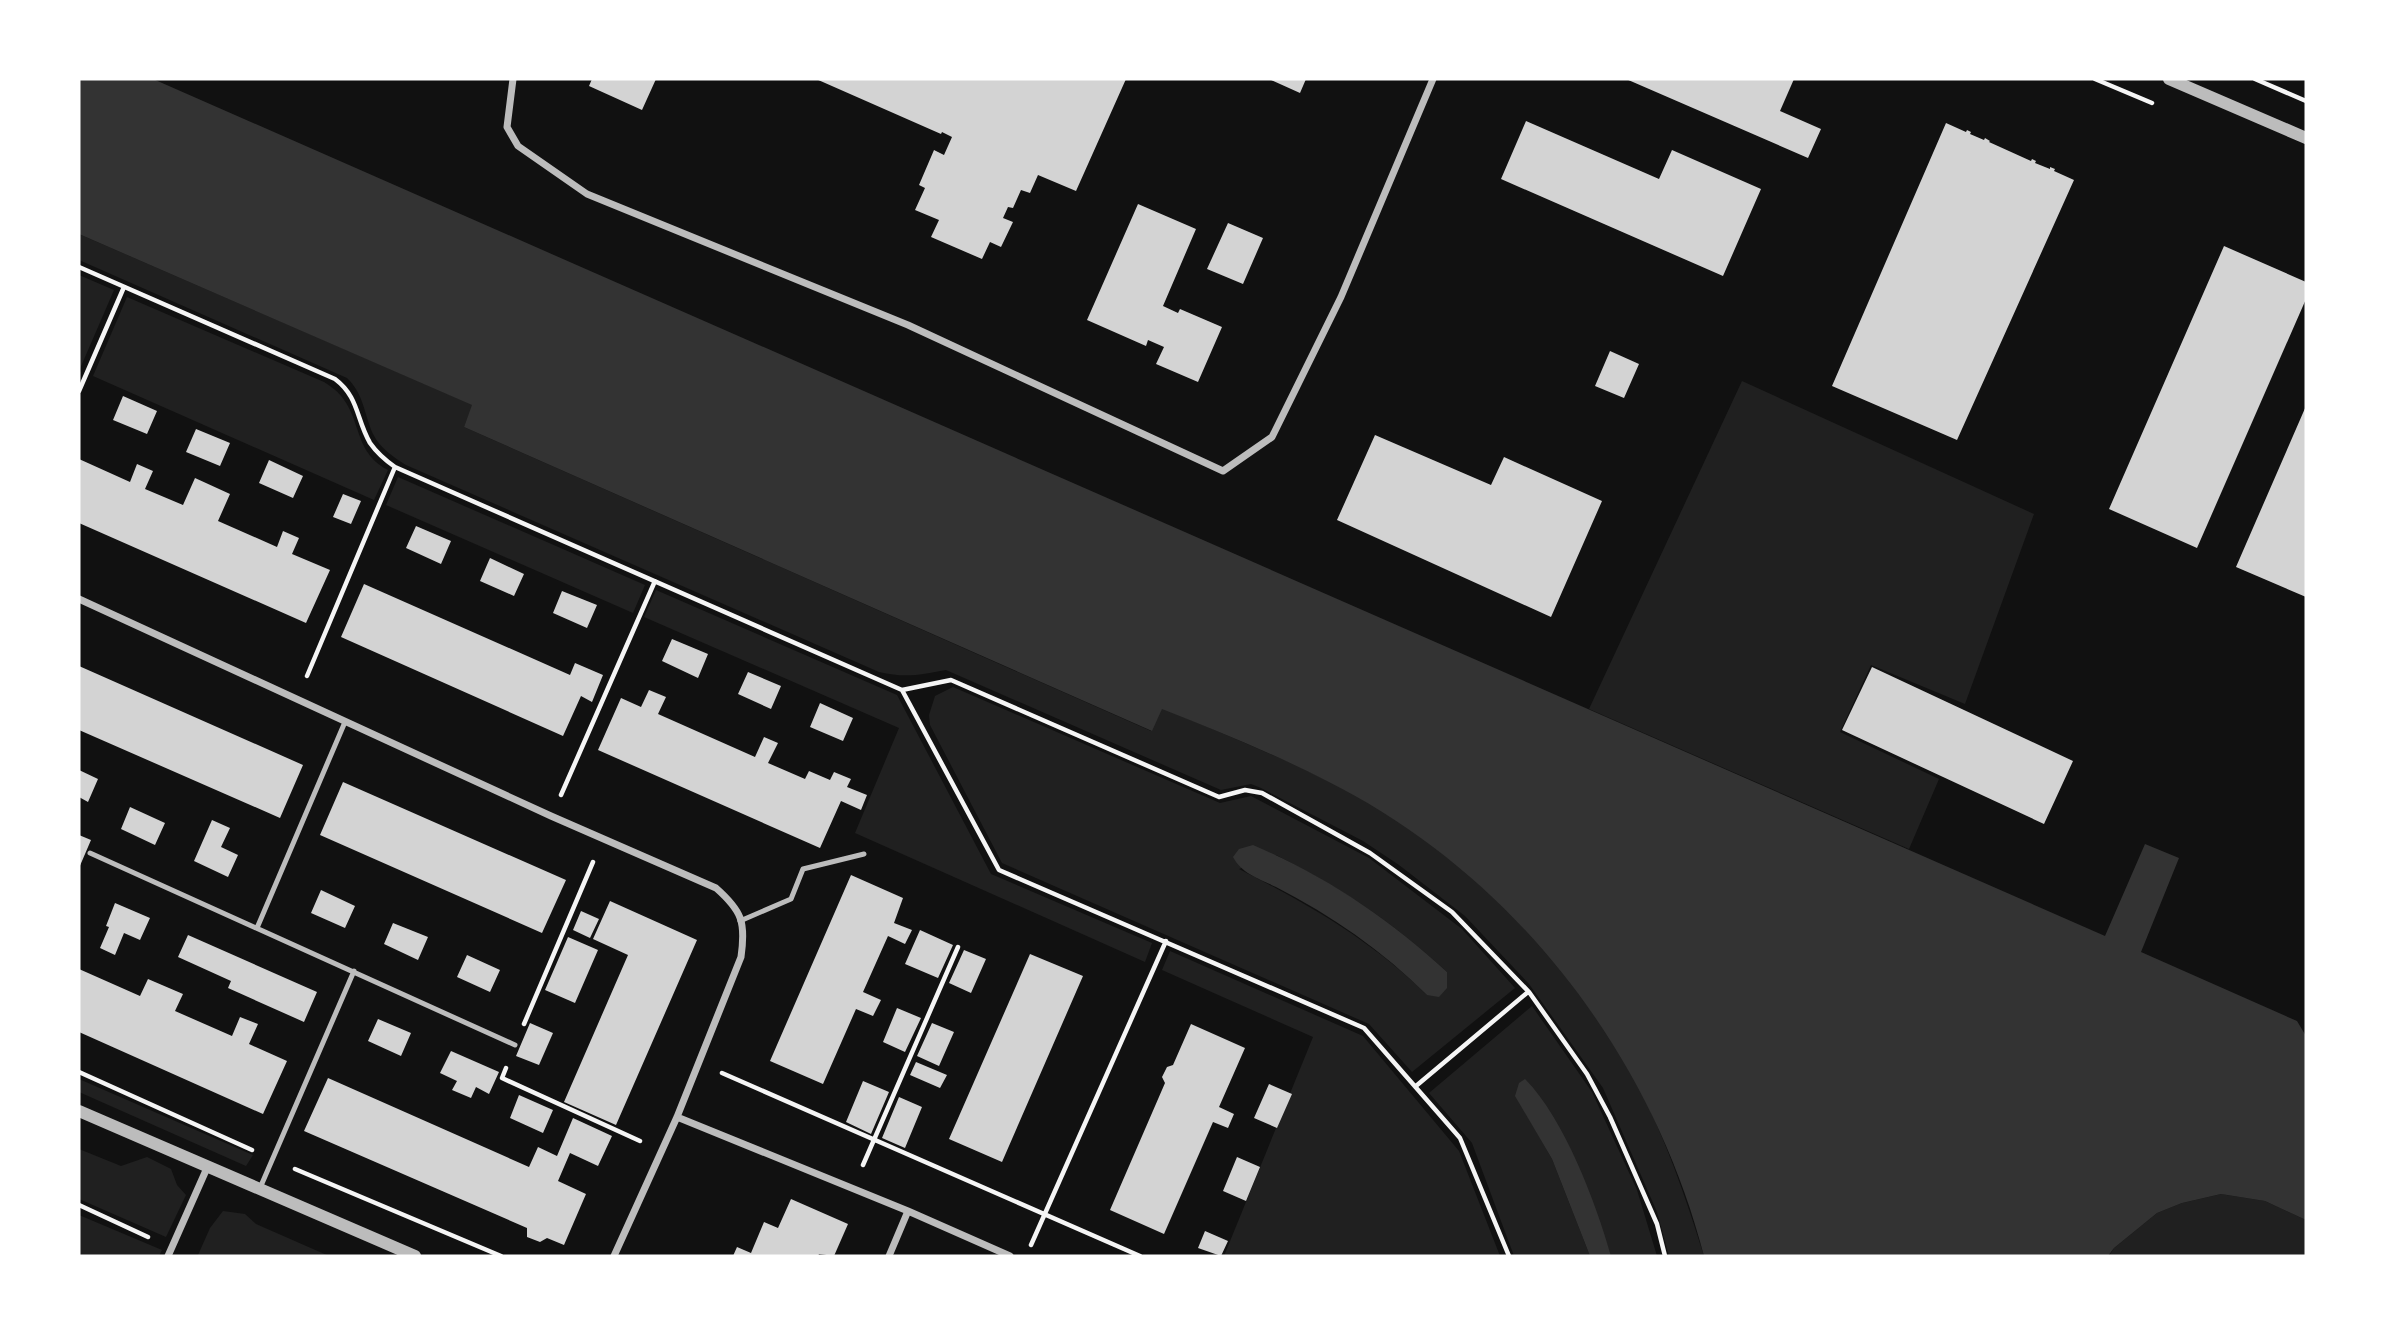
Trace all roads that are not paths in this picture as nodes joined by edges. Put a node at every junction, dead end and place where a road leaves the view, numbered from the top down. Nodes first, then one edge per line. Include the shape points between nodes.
1 (513, 79) edge
2 (1433, 79) edge
3 (2169, 79) edge
4 (2306, 138) edge
5 (79, 599) edge
6 (345, 722) junction
7 (90, 853) dead end
8 (864, 854) dead end
9 (740, 921) junction
10 (257, 928) junction
11 (354, 971) junction
12 (515, 1045) road end
13 (79, 1111) edge
14 (677, 1116) junction
15 (207, 1168) junction
16 (258, 1191) junction
17 (908, 1211) junction
18 (167, 1256) edge
19 (415, 1256) edge
20 (614, 1256) edge
21 (889, 1256) edge
22 (1010, 1256) edge

1 - 2 street via 507,127 518,146 587,194 908,325 1223,471 1272,437 1341,297
3 - 4 street
5 - 6 street
6 - 9 street via 716,888 736,906
6 - 10 lane
7 - 10 lane
8 - 9 lane via 803,869 791,899
9 - 14 street via 744,933 741,957
10 - 11 lane
11 - 12 lane
11 - 16 lane
13 - 15 street
14 - 17 street
14 - 20 street
15 - 16 street
15 - 18 street
16 - 19 street
17 - 21 street
17 - 22 street

